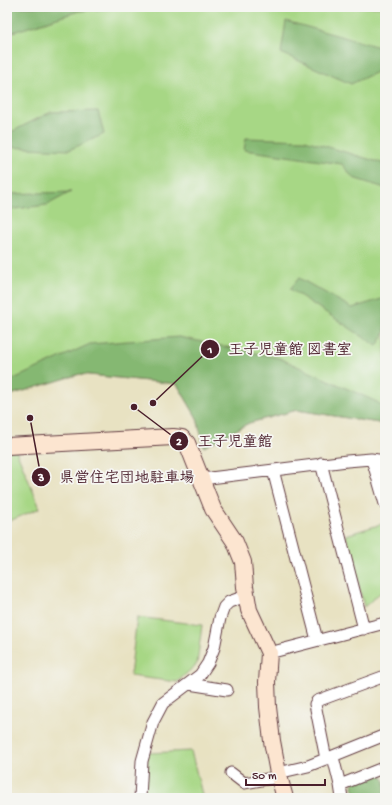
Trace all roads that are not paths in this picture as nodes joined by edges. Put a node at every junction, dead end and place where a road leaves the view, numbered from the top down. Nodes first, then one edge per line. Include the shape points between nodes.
1 (7, 446) edge
2 (371, 459) junction
3 (385, 462) edge
4 (321, 463) junction
5 (273, 470) junction
6 (202, 479) junction
7 (385, 504) edge
8 (246, 596) junction
9 (385, 623) edge
10 (364, 629) junction
11 (317, 640) junction
12 (269, 653) junction
13 (385, 676) edge
14 (190, 684) junction
15 (220, 691) dead end
16 (385, 735) edge
17 (330, 758) junction
18 (385, 767) edge
19 (231, 774) dead end
20 (279, 775) junction
21 (340, 785) junction
22 (140, 798) edge
23 (285, 798) edge
24 (342, 798) edge

1 - 6 street via 182,438 187,442
2 - 3 street
2 - 4 street
2 - 7 street
4 - 5 street
4 - 10 street
5 - 6 street
5 - 11 street
6 - 8 street via 213,509 235,542 243,562
8 - 12 street via 249,610
8 - 14 street via 228,602 224,607 208,663
9 - 10 street
10 - 11 street
11 - 12 street
12 - 20 street via 268,708
13 - 17 street via 317,701 315,704
14 - 15 street
14 - 22 street via 163,703 153,722 142,761
16 - 17 street
17 - 20 street
17 - 21 street
18 - 21 street
19 - 20 street via 244,783
20 - 23 street
21 - 24 street

